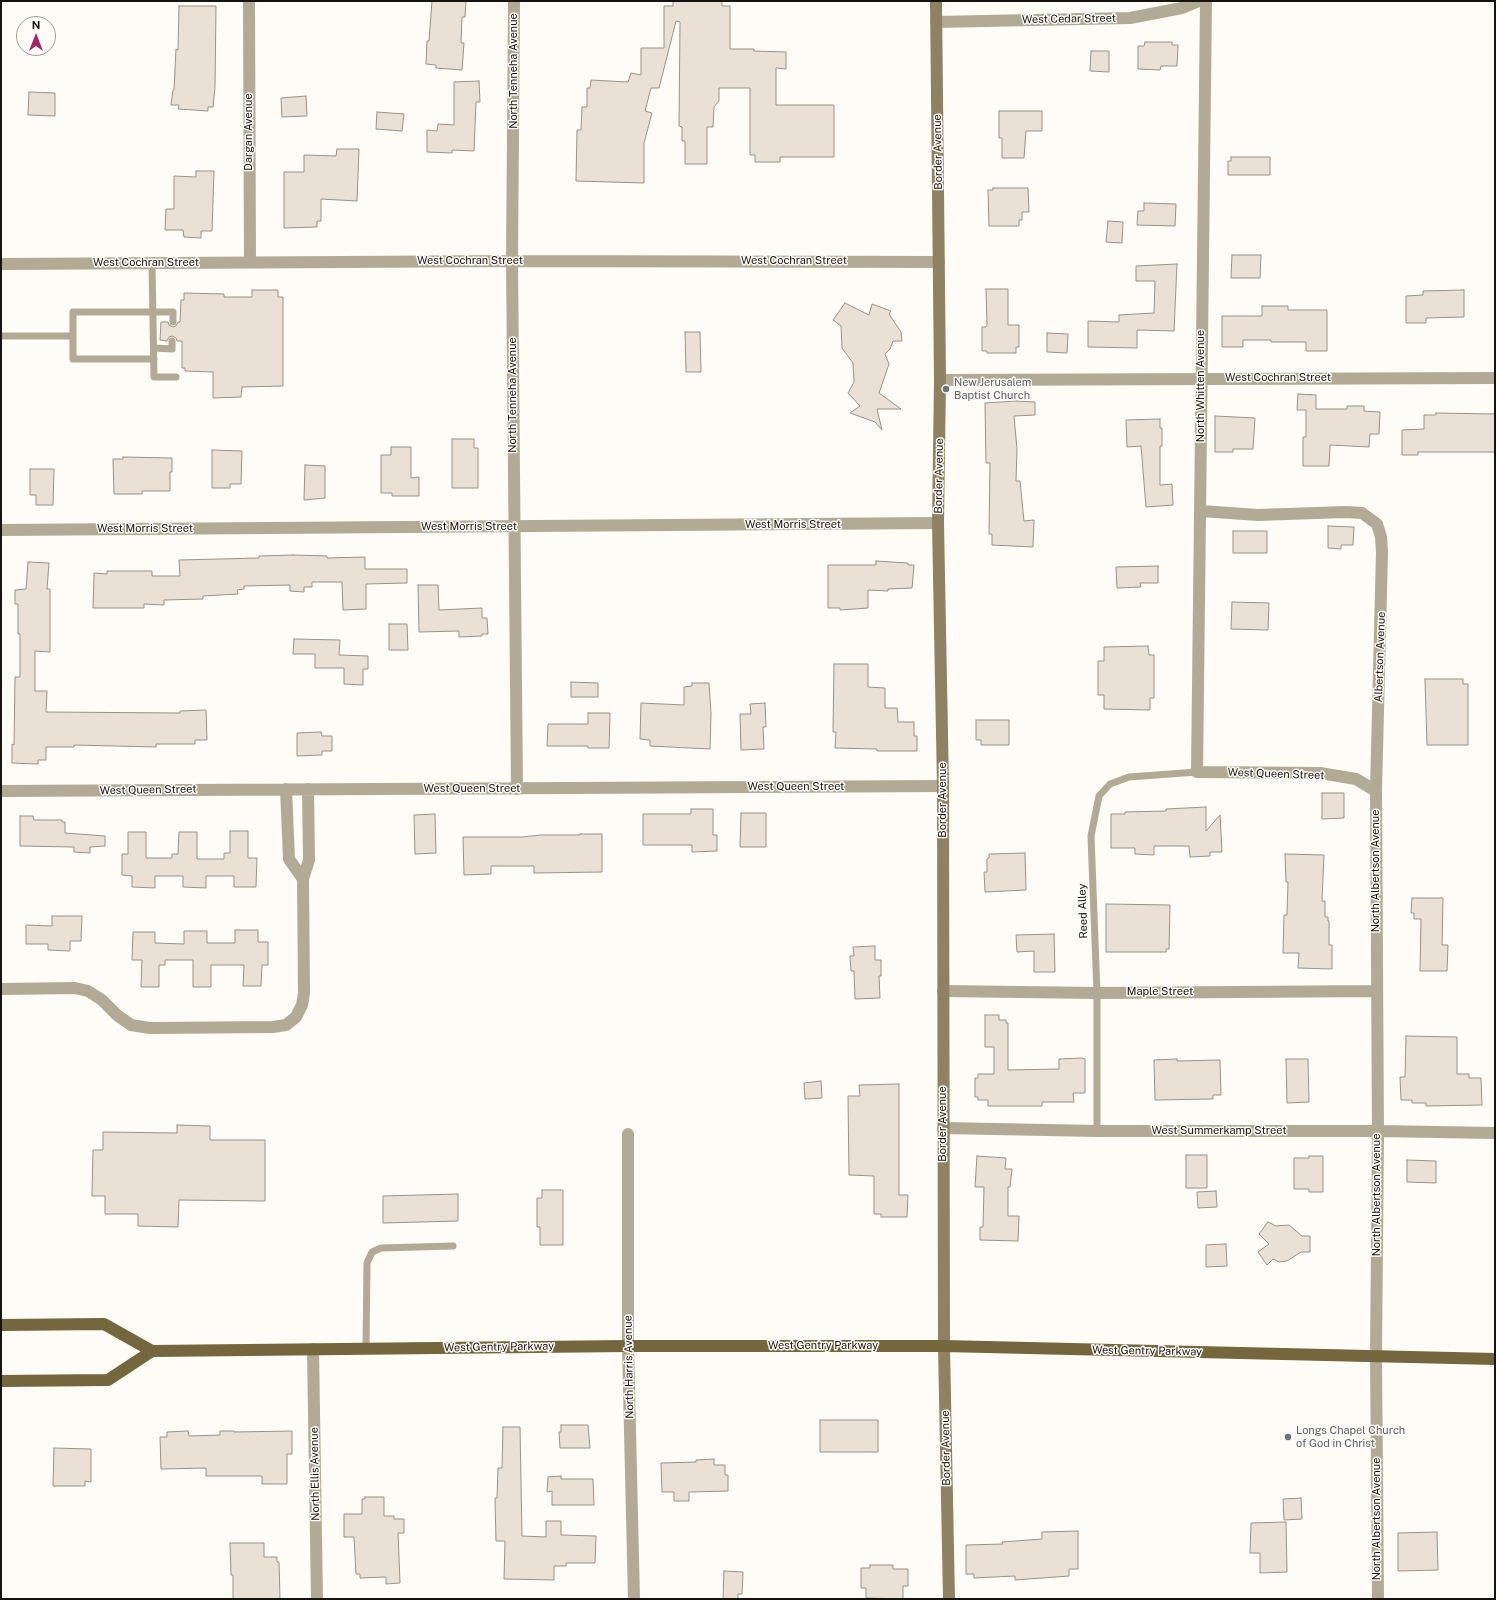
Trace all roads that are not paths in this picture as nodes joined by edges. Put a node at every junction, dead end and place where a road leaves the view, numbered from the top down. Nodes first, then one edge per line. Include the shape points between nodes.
1 (249, 1) edge
2 (514, 1) edge
3 (936, 1) edge
4 (1199, 1) edge
5 (1206, 1) edge
6 (936, 22) junction
7 (512, 261) junction
8 (250, 262) junction
9 (939, 262) junction
10 (152, 263) junction
11 (1, 264) edge
12 (153, 312) junction
13 (173, 322) dead end
14 (1, 336) edge
15 (73, 336) junction
16 (172, 341) dead end
17 (154, 348) junction
18 (154, 359) junction
19 (176, 377) dead end
20 (1201, 378) junction
21 (1495, 378) edge
22 (940, 380) junction
23 (1201, 511) junction
24 (938, 523) junction
25 (514, 527) junction
26 (1, 530) edge
27 (1197, 772) junction
28 (943, 786) junction
29 (286, 789) junction
30 (308, 789) junction
31 (517, 789) junction
32 (1, 791) edge
33 (1376, 791) junction
34 (304, 879) junction
35 (1, 989) edge
36 (943, 991) junction
37 (1377, 991) junction
38 (1097, 993) junction
39 (943, 1128) junction
40 (1097, 1131) junction
41 (1378, 1131) junction
42 (1495, 1133) edge
43 (628, 1134) dead end
44 (453, 1246) dead end
45 (1, 1325) edge
46 (628, 1346) junction
47 (944, 1346) junction
48 (366, 1348) junction
49 (313, 1349) junction
50 (152, 1351) junction
51 (1376, 1356) junction
52 (1495, 1359) edge
53 (1, 1381) edge
54 (317, 1599) edge
55 (634, 1599) edge
56 (948, 1599) edge
57 (1378, 1599) edge

1 - 8 street, Dargan Avenue
2 - 7 street, North Tenneha Avenue
3 - 6 street, Border Avenue
4 - 6 street, West Cedar Street via 1182,8 1130,18
5 - 20 street, North Whitten Avenue
6 - 9 street, Border Avenue
7 - 8 street, West Cochran Street
7 - 9 street, West Cochran Street
7 - 25 street, North Tenneha Avenue
8 - 10 street, West Cochran Street
9 - 22 street, Border Avenue
10 - 11 street, West Cochran Street
10 - 12 lane
12 - 13 lane via 173,312
12 - 15 lane via 73,312
12 - 17 lane
14 - 15 lane
15 - 18 lane via 73,359
16 - 17 lane via 172,349
17 - 18 lane
18 - 19 lane via 154,377
20 - 21 street, West Cochran Street
20 - 22 street, West Cochran Street
20 - 23 street, North Whitten Avenue
22 - 24 street, Border Avenue
23 - 27 street, North Whitten Avenue
23 - 33 street, Albertson Avenue via 1258,515 1345,512 1362,514 1376,524 1381,537 1382,552
24 - 25 street, West Morris Street
24 - 28 street, Border Avenue
25 - 26 street, West Morris Street
25 - 31 street, North Tenneha Avenue
27 - 33 street, West Queen Street via 1320,773 1356,779
27 - 38 lane, Reed Alley via 1129,777 1110,784 1099,796 1091,836
28 - 31 street, West Queen Street
28 - 36 street, Border Avenue
29 - 30 street, West Queen Street
29 - 32 street, West Queen Street
29 - 34 street via 289,859
30 - 31 street, West Queen Street
30 - 34 street via 309,860
33 - 37 street, North Albertson Avenue
34 - 35 street via 304,993 296,1017 286,1025 273,1028 150,1028 131,1025 102,1000 75,988
36 - 38 street, Maple Street
36 - 39 street, Border Avenue
37 - 38 street, Maple Street
37 - 41 street, North Albertson Avenue
38 - 40 lane, Reed Alley
39 - 40 street, West Summerkamp Street
39 - 47 street, Border Avenue
40 - 41 street, West Summerkamp Street
41 - 42 street, West Summerkamp Street
41 - 51 street, North Albertson Avenue
43 - 46 street, North Harris Avenue
44 - 48 lane via 381,1248 372,1252 367,1263
45 - 50 main road via 104,1324
46 - 47 main road, West Gentry Parkway
46 - 48 main road, West Gentry Parkway
46 - 55 street, North Harris Avenue
47 - 51 main road, West Gentry Parkway
47 - 56 street, Border Avenue
48 - 49 main road, West Gentry Parkway
49 - 50 main road, West Gentry Parkway
49 - 54 street, North Ellis Avenue
50 - 53 main road via 108,1380
51 - 52 main road, West Gentry Parkway
51 - 57 street, North Albertson Avenue

